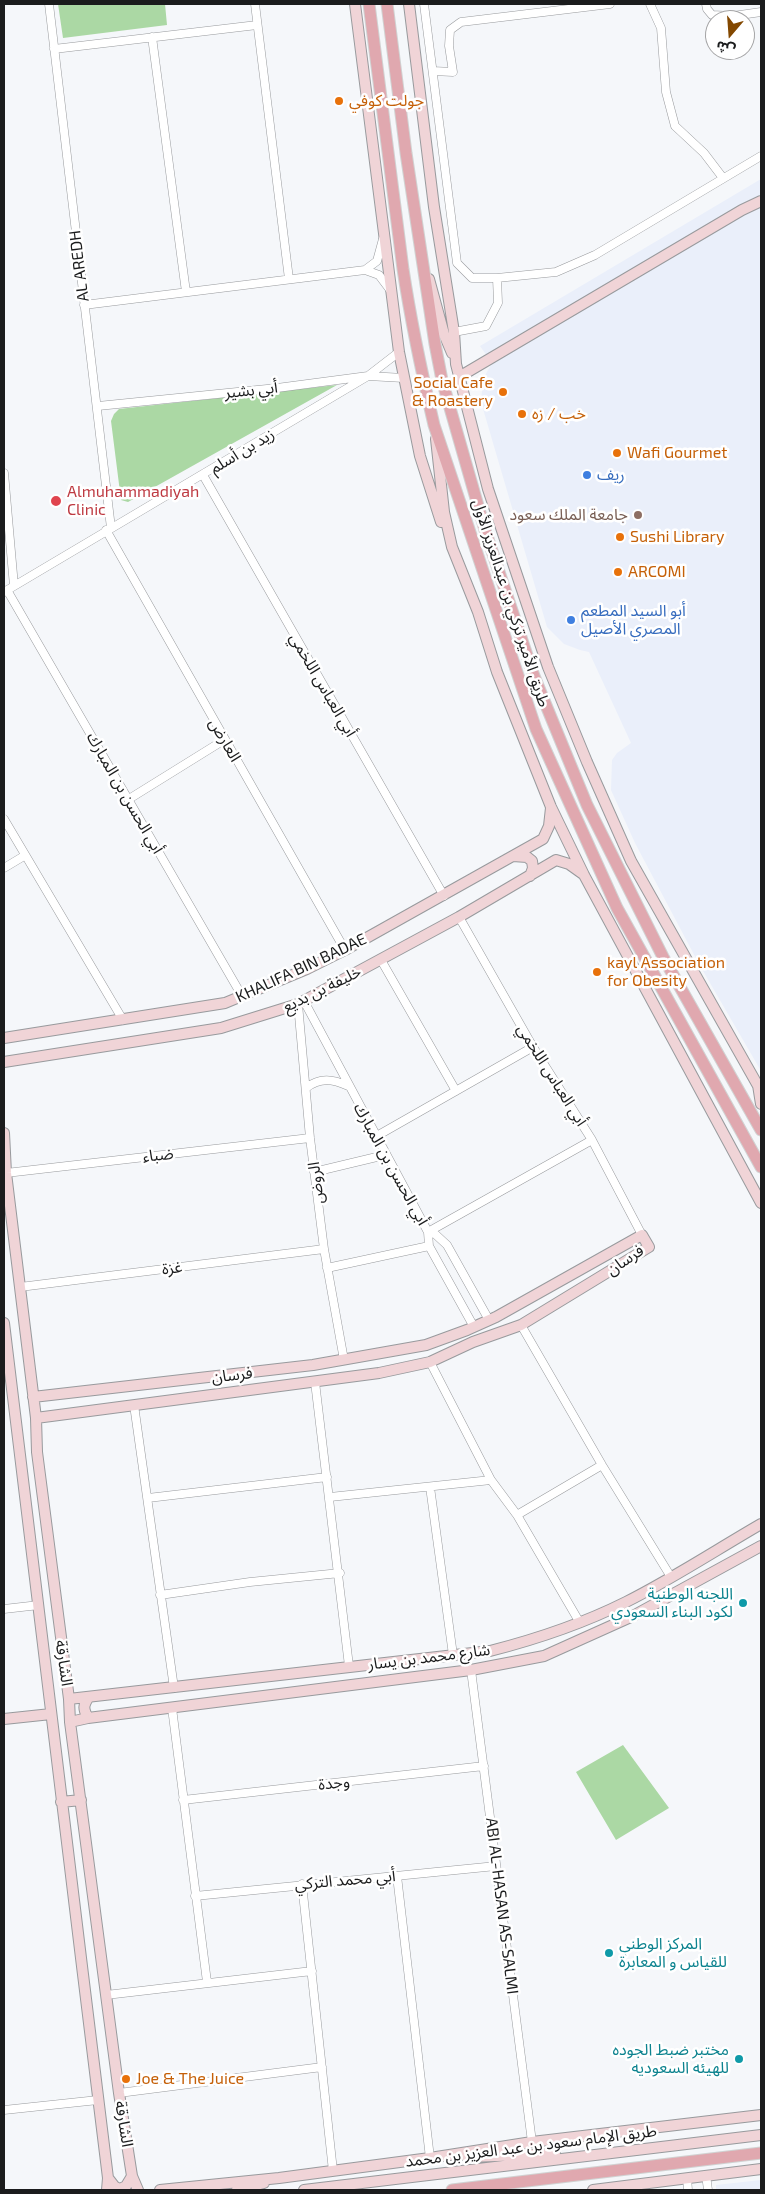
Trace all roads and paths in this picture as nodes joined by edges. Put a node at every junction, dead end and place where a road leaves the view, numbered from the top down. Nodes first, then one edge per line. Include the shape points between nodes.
1 (49, 4) edge
2 (255, 4) edge
3 (355, 4) edge
4 (369, 4) edge
5 (387, 4) edge
6 (409, 4) edge
7 (424, 4) edge
8 (610, 4) edge
9 (650, 4) edge
10 (706, 4) edge
11 (761, 12) edge
12 (257, 25) junction
13 (152, 37) junction
14 (54, 49) junction
15 (433, 71) junction
16 (761, 156) edge
17 (723, 178) junction
18 (761, 201) edge
19 (385, 233) junction
20 (418, 234) junction
21 (365, 270) junction
22 (497, 278) junction
23 (289, 280) junction
24 (186, 292) junction
25 (392, 292) junction
26 (84, 305) junction
27 (454, 332) junction
28 (399, 352) junction
29 (456, 364) junction
30 (368, 376) junction
31 (459, 377) junction
32 (404, 378) junction
33 (98, 406) junction
34 (434, 425) junction
35 (4, 473) edge
36 (203, 475) junction
37 (6, 512) edge
38 (109, 529) junction
39 (452, 547) junction
40 (8, 589) edge
41 (224, 740) junction
42 (129, 799) junction
43 (551, 807) junction
44 (4, 819) edge
45 (24, 856) junction
46 (513, 856) junction
47 (4, 868) edge
48 (584, 875) junction
49 (530, 876) junction
50 (444, 896) junction
51 (459, 917) junction
52 (345, 950) junction
53 (381, 960) junction
54 (242, 996) junction
55 (301, 1002) junction
56 (123, 1020) junction
57 (4, 1038) edge
58 (533, 1047) junction
59 (4, 1062) edge
60 (348, 1086) junction
61 (306, 1088) junction
62 (759, 1088) edge
63 (456, 1091) junction
64 (761, 1104) edge
65 (761, 1130) edge
66 (4, 1133) edge
67 (375, 1137) junction
68 (310, 1138) junction
69 (592, 1140) junction
70 (385, 1155) junction
71 (761, 1167) edge
72 (314, 1172) junction
73 (6, 1173) junction
74 (761, 1203) edge
75 (428, 1232) junction
76 (642, 1235) junction
77 (429, 1246) junction
78 (324, 1249) junction
79 (326, 1268) junction
80 (20, 1287) junction
81 (4, 1323) edge
82 (482, 1323) junction
83 (521, 1325) junction
84 (485, 1338) junction
85 (344, 1360) junction
86 (430, 1362) junction
87 (315, 1382) junction
88 (32, 1397) junction
89 (134, 1405) junction
90 (36, 1418) junction
91 (602, 1465) junction
92 (327, 1477) junction
93 (491, 1480) junction
94 (430, 1487) junction
95 (43, 1497) junction
96 (330, 1497) junction
97 (27, 1498) junction
98 (148, 1498) junction
99 (516, 1515) junction
100 (761, 1524) edge
101 (761, 1546) edge
102 (340, 1573) junction
103 (671, 1577) junction
104 (160, 1595) junction
105 (39, 1605) junction
106 (4, 1609) edge
107 (580, 1623) junction
108 (453, 1655) junction
109 (349, 1666) junction
110 (471, 1670) junction
111 (174, 1688) junction
112 (89, 1697) junction
113 (69, 1699) junction
114 (172, 1708) junction
115 (51, 1714) junction
116 (4, 1718) edge
117 (88, 1718) junction
118 (70, 1722) junction
119 (484, 1766) junction
120 (81, 1800) junction
121 (183, 1800) junction
122 (61, 1802) junction
123 (496, 1866) junction
124 (397, 1876) junction
125 (302, 1884) junction
126 (195, 1896) junction
127 (312, 1971) junction
128 (207, 1982) junction
129 (106, 1995) junction
130 (322, 2068) junction
131 (119, 2093) junction
132 (98, 2100) junction
133 (4, 2110) edge
134 (761, 2115) edge
135 (761, 2135) edge
136 (532, 2142) junction
137 (761, 2153) edge
138 (603, 2154) junction
139 (430, 2158) junction
140 (761, 2169) edge
141 (333, 2171) junction
142 (706, 2175) junction
143 (132, 2176) junction
144 (108, 2178) junction
145 (279, 2178) junction
146 (687, 2178) junction
147 (107, 2190) edge
148 (138, 2190) edge
149 (160, 2190) edge
150 (237, 2190) edge
151 (304, 2190) edge
152 (452, 2190) edge
153 (593, 2190) edge
154 (688, 2190) edge
155 (708, 2190) edge

1 - 14 street, AL AREDH
2 - 12 street
3 - 19 street
4 - 34 main road, طريق الأمير تركي بن عبدالعزيز الأول via 410,310
5 - 20 main road, طريق الأمير تركي بن عبدالعزيز الأول
6 - 27 street via 435,216
7 - 15 street
8 - 15 street via 461,22 450,30 449,46 454,72
9 - 17 street via 661,28 666,92 675,126 704,153
10 - 11 street via 712,15
12 - 13 street
12 - 23 street
13 - 14 street
13 - 24 street
14 - 26 street, AL AREDH
15 - 22 street via 457,263 472,278
16 - 17 street
17 - 22 street via 596,255 556,272
18 - 31 street
19 - 21 street via 377,261
19 - 25 street
20 - 29 street via 444,334
20 - 65 main road, طريق الأمير تركي بن عبدالعزيز الأول via 442,380 485,530 534,676 587,805 628,889
21 - 23 street
21 - 25 street via 379,275
22 - 27 street via 498,303 486,326
23 - 24 street
24 - 26 street
25 - 28 street
26 - 33 street, AL AREDH
27 - 29 street
28 - 30 street, زيد بن أسلم
28 - 32 street
29 - 31 street
30 - 32 street, أبي بشير
30 - 33 street, أبي بشير
30 - 36 street, زيد بن أسلم
31 - 62 street via 488,489 548,667 587,762 631,861
32 - 39 street via 420,456
33 - 38 street, AL AREDH
34 - 39 street via 444,512
34 - 71 main road, طريق الأمير تركي بن عبدالعزيز الأول via 536,729 617,908
35 - 37 street
36 - 38 street, زيد بن أسلم
36 - 50 street, أبي العباس اللخمي
37 - 40 street
38 - 40 street, زيد بن أسلم
38 - 41 street, العارض
39 - 43 street
40 - 42 street, أبي الحسن بن المبارك
41 - 42 street
41 - 52 street, العارض
42 - 54 street, أبي الحسن بن المبارك
43 - 46 street, KHALIFA BIN BADAE via 549,826 543,839
43 - 48 street
44 - 45 street
45 - 47 street
45 - 56 street
46 - 49 street via 527,857 532,861
46 - 50 street, KHALIFA BIN BADAE
48 - 49 street, خليفة بن بديع via 569,864 556,860
48 - 74 street
49 - 51 street, خليفة بن بديع
50 - 52 street, KHALIFA BIN BADAE
51 - 53 street, خليفة بن بديع
51 - 58 street, أبي العباس اللخمي
52 - 54 street, KHALIFA BIN BADAE
53 - 55 street, خليفة بن بديع
53 - 63 street
54 - 56 street, KHALIFA BIN BADAE via 225,1003
55 - 59 street, خليفة بن بديع via 221,1028
55 - 60 street, أبي الحسن بن المبارك
55 - 61 street, الروض
56 - 57 street, KHALIFA BIN BADAE
58 - 63 street
58 - 69 street, أبي العباس اللخمي
60 - 61 street via 334,1079 314,1081
60 - 67 street, أبي الحسن بن المبارك
61 - 68 street, الروض
62 - 64 street
63 - 67 street
66 - 73 street, الشارقة
67 - 70 street, أبي الحسن بن المبارك
68 - 72 street, الروض
68 - 73 street, ضباء
69 - 75 street
69 - 76 street, أبي العباس اللخمي
70 - 72 street
70 - 75 street, أبي الحسن بن المبارك
72 - 78 street, الروض
73 - 80 street, الشارقة
75 - 77 street, أبي الحسن بن المبارك
75 - 82 street via 447,1245
76 - 82 street, فرسان
76 - 83 street, فرسان via 649,1247
77 - 79 street
77 - 82 street, أبي الحسن بن المبارك
78 - 79 street, الروض
78 - 80 street, غزة
79 - 85 street, الروض
80 - 88 street, الشارقة
81 - 97 street, الشارقة
82 - 84 street
82 - 85 street, فرسان via 426,1345
83 - 84 street, فرسان
83 - 91 street
84 - 86 street, فرسان
85 - 88 street, فرسان
86 - 87 street, فرسان
86 - 93 street
87 - 89 street, فرسان
87 - 92 street
88 - 90 street, الشارقة
89 - 90 street, فرسان
89 - 98 street
90 - 95 street, الشارقة
91 - 99 street
91 - 103 street
92 - 96 street
92 - 98 street
93 - 94 street
93 - 99 street
94 - 96 street
94 - 108 street
95 - 97 street
95 - 113 street, الشارقة
96 - 102 street
97 - 105 street, الشارقة
98 - 104 street
99 - 107 street
100 - 103 street, شارع محمد بن يسار
101 - 110 street, شارع محمد بن يسار via 633,1616 544,1656
102 - 104 street
102 - 109 street
103 - 107 street, شارع محمد بن يسار
104 - 111 street
105 - 106 street
105 - 115 street, الشارقة
107 - 108 street, شارع محمد بن يسار via 490,1651
108 - 109 street, شارع محمد بن يسار
109 - 111 street, شارع محمد بن يسار
110 - 114 street, شارع محمد بن يسار
110 - 119 street, ABI AL-HASAN AS-SALMI
111 - 112 street, شارع محمد بن يسار
112 - 113 street, شارع محمد بن يسار
112 - 117 street via 84,1710
113 - 118 street, الشارقة
114 - 117 street, شارع محمد بن يسار
114 - 121 street
115 - 116 street
115 - 122 street, الشارقة
117 - 118 street, شارع محمد بن يسار
118 - 120 street, الشارقة
119 - 121 street, وجدة
119 - 123 street, ABI AL-HASAN AS-SALMI
120 - 122 street
120 - 129 street, الشارقة
121 - 126 street
122 - 132 street, الشارقة
123 - 124 street, أبي محمد التركي
123 - 136 street, ABI AL-HASAN AS-SALMI
124 - 125 street, أبي محمد التركي
124 - 139 street
125 - 126 street, أبي محمد التركي
125 - 127 street
126 - 128 street
127 - 128 street
127 - 130 street
128 - 129 street
129 - 131 street, الشارقة
130 - 131 street
130 - 141 street
131 - 143 street, الشارقة
132 - 133 street
132 - 144 street, الشارقة
134 - 136 street
135 - 138 street, طريق الإمام سعود بن عبد العزيز بن محمد
136 - 139 street
137 - 152 main road, طريق الإمام سعود بن عبد العزيز بن محمد
138 - 139 street
138 - 151 street, طريق الإمام سعود بن عبد العزيز بن محمد
139 - 141 street
140 - 142 street
141 - 145 street
142 - 146 street
142 - 155 street
143 - 144 street via 120,2189 114,2187
143 - 148 street, الشارقة
144 - 147 street, الشارقة
145 - 149 street
145 - 150 street
146 - 153 street
146 - 154 street

